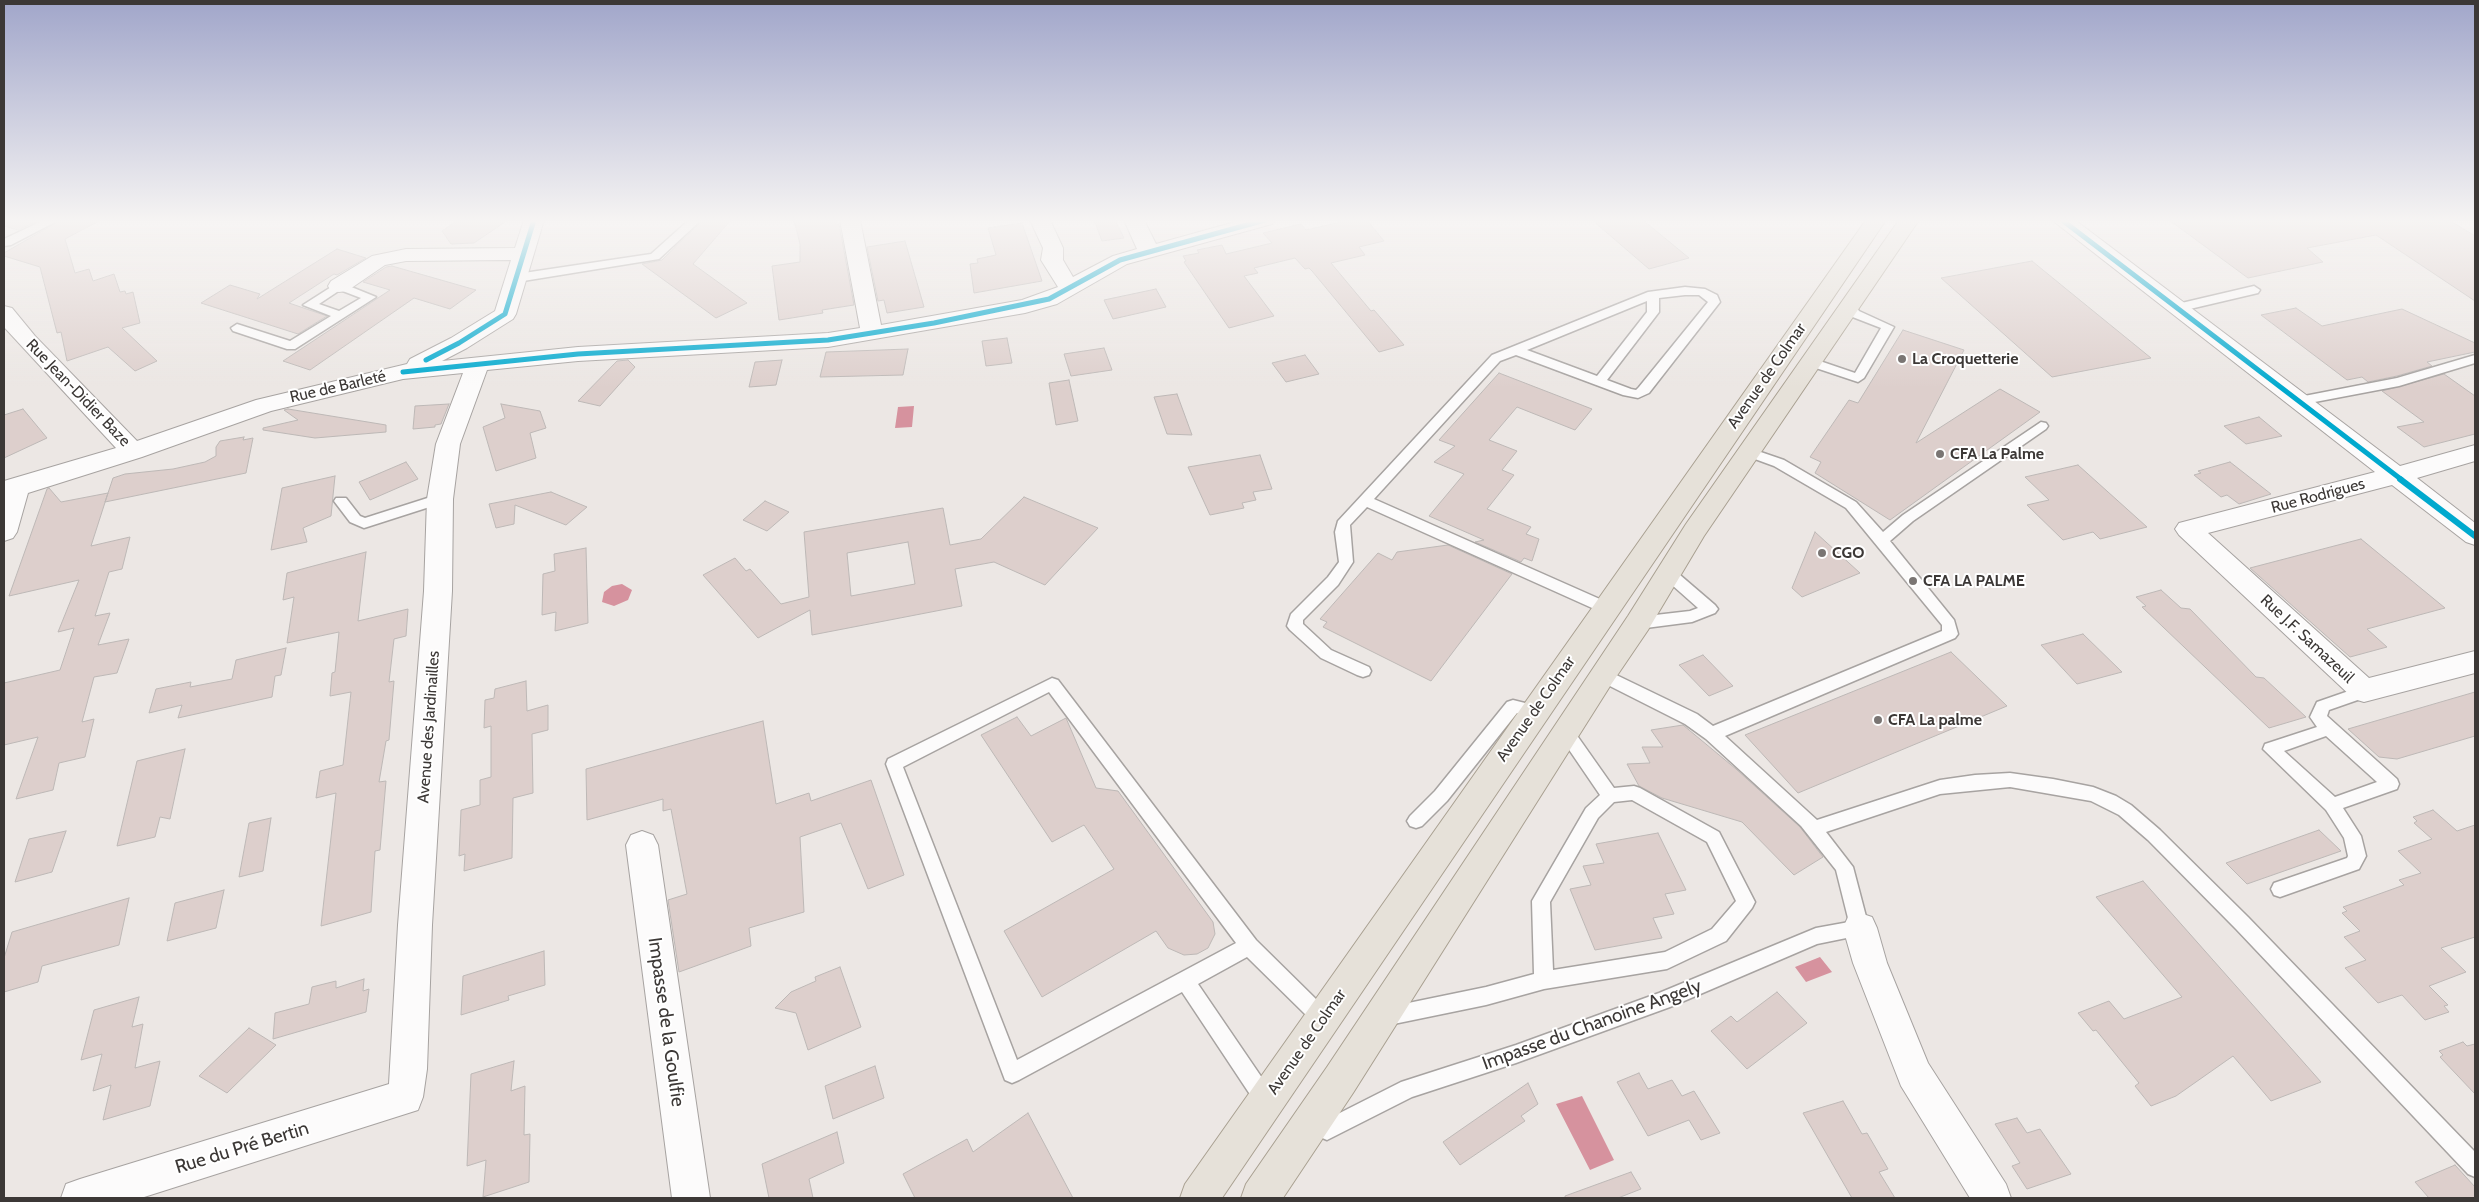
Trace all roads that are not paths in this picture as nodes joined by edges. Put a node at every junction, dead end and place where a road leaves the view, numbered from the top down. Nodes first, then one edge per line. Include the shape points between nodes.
1 (354, 276) edge
2 (530, 276) edge
3 (861, 276) edge
4 (1062, 276) edge
5 (1091, 276) edge
6 (1837, 276) edge
7 (1870, 276) edge
8 (2135, 276) edge
9 (517, 278) joint
10 (339, 286) junction
11 (1070, 289) junction
12 (2254, 290) dead end
13 (1652, 295) junction
14 (1850, 306) junction
15 (2177, 308) junction
16 (4, 313) edge
17 (505, 314) junction
18 (340, 315) junction
19 (237, 328) dead end
20 (872, 334) junction
21 (1514, 350) junction
22 (2475, 359) edge
23 (487, 362) junction
24 (1812, 362) junction
25 (403, 372) junction
26 (1599, 382) junction
27 (2299, 401) junction
28 (2040, 426) dead end
29 (133, 451) junction
30 (1749, 452) junction
31 (2475, 453) edge
32 (2396, 475) junction
33 (10, 489) edge
34 (440, 499) junction
35 (1365, 500) junction
36 (341, 501) dead end
37 (2188, 529) joint
38 (4, 532) edge
39 (2475, 536) edge
40 (1882, 540) junction
41 (1668, 573) junction
42 (1606, 608) junction
43 (1638, 623) junction
44 (2475, 662) edge
45 (1363, 671) dead end
46 (1602, 675) junction
47 (2366, 691) junction
48 (1535, 711) junction
49 (2329, 729) junction
50 (1565, 732) junction
51 (1712, 734) junction
52 (1610, 796) junction
53 (2332, 806) junction
54 (1416, 821) dead end
55 (1813, 829) junction
56 (642, 845) dead end
57 (2280, 890) dead end
58 (1860, 928) junction
59 (1249, 946) junction
60 (1544, 980) junction
61 (1185, 981) junction
62 (1324, 1017) junction
63 (1380, 1017) junction
64 (405, 1097) joint
65 (1266, 1101) junction
66 (1327, 1130) dead end
67 (2475, 1167) edge
68 (80, 1198) edge
69 (691, 1198) edge
70 (1199, 1198) edge
71 (1260, 1198) edge
72 (1992, 1198) edge

1 - 10 street
2 - 9 lane
3 - 20 street
4 - 11 street
5 - 11 street, Rue de Barleté
6 - 42 main road, Avenue de Colmar
7 - 14 main road, Avenue de Colmar
8 - 15 street
9 - 17 street, Avenue des Jardinailles
10 - 18 lane via 370,296
10 - 18 lane via 309,305
11 - 20 street, Rue de Barleté via 1025,306
12 - 15 lane
13 - 21 lane
13 - 26 lane via 1653,312
13 - 26 lane via 1701,292 1714,302 1644,390 1638,394
14 - 24 main road, Avenue de Colmar
14 - 24 lane via 1854,313 1888,327 1858,378
15 - 27 street
16 - 29 street, Rue Jean-Didier Baze
17 - 23 street, Avenue des Jardinailles
17 - 25 street
18 - 19 lane via 291,346
20 - 23 street, Rue de Barleté via 828,340
21 - 26 lane
21 - 35 lane via 1496,358
22 - 27 lane via 2399,382
23 - 25 street, Rue de Barleté
23 - 34 street, Avenue des Jardinailles via 448,444
24 - 30 main road, Avenue de Colmar
25 - 29 street, Rue de Barleté via 264,405
27 - 32 street
28 - 40 lane via 1908,518
29 - 33 street, Rue de Barleté
30 - 40 lane via 1779,463 1851,505
30 - 41 main road, Avenue de Colmar
31 - 32 street, Rue Rodrigues
32 - 37 street, Rue Rodrigues
32 - 39 street
33 - 38 street
34 - 36 lane via 364,523 354,519
34 - 64 street, Avenue des Jardinailles via 438,591
35 - 42 lane
35 - 45 lane via 1343,524 1346,562 1296,618 1295,626 1326,654
37 - 47 street, Rue J.F. Samazeuil
40 - 51 lane via 1949,624 1950,634
41 - 43 main road, Avenue de Colmar
41 - 43 lane via 1710,609 1692,616
42 - 48 main road, Avenue de Colmar
43 - 46 main road, Avenue de Colmar
44 - 47 street, Rue J.F. Samazeuil
46 - 50 main road, Avenue de Colmar
46 - 51 lane via 1691,719
47 - 49 lane via 2323,706 2318,717
48 - 54 lane via 1514,706 1441,796
48 - 62 main road, Avenue de Colmar
49 - 53 lane via 2271,749
49 - 53 lane via 2391,784
50 - 52 lane
50 - 63 main road, Avenue de Colmar
51 - 55 lane
52 - 60 lane via 1592,813 1541,901
52 - 60 lane via 1634,793 1713,837 1746,902 1719,935 1668,960
53 - 57 lane via 2352,836 2358,856 2353,864
55 - 58 lane via 1844,867
55 - 67 lane via 1940,787 1975,782 2010,780 2053,786 2110,801 2154,834
56 - 69 street, Impasse de la Goulfie
58 - 66 lane, Impasse du Chanoine Angely via 1816,936 1680,994 1516,1054 1408,1089
58 - 72 street via 1870,963 1914,1074
59 - 61 lane
59 - 61 lane via 1052,684 894,764 1012,1073
59 - 62 lane
60 - 63 lane via 1486,996
61 - 65 lane
62 - 65 main road, Avenue de Colmar
63 - 71 main road, Avenue de Colmar
64 - 68 street, Rue du Pré Bertin
65 - 70 main road, Avenue de Colmar

